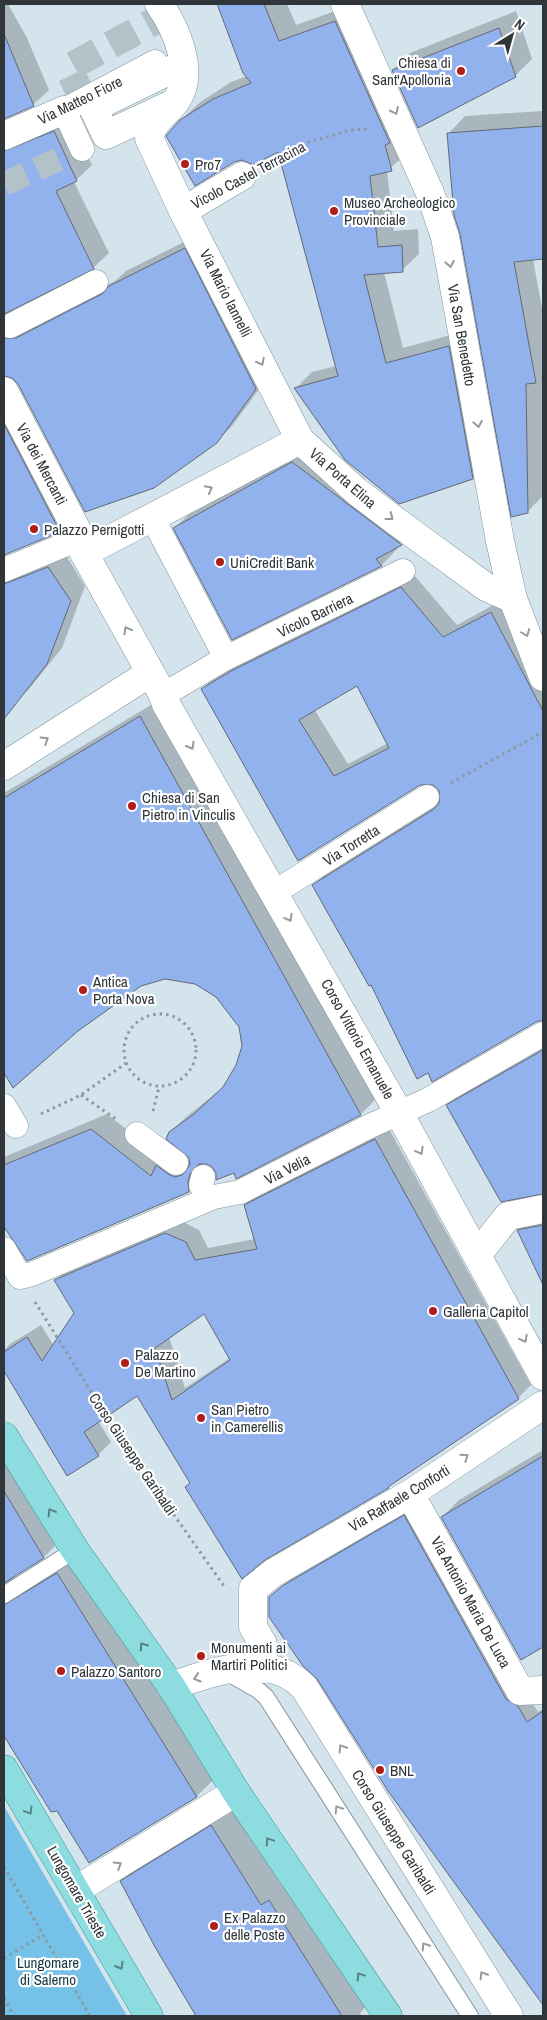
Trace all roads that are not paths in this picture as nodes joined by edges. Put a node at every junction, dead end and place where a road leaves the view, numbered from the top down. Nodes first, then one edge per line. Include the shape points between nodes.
1 (159, 4) edge
2 (345, 4) edge
3 (155, 62) dead end
4 (183, 64) junction
5 (175, 102) junction
6 (64, 110) junction
7 (4, 136) edge
8 (78, 150) dead end
9 (242, 176) road end
10 (183, 211) junction
11 (96, 282) dead end
12 (10, 326) dead end
13 (4, 390) edge
14 (300, 440) junction
15 (160, 515) junction
16 (83, 546) junction
17 (4, 570) edge
18 (403, 571) dead end
19 (513, 599) junction
20 (226, 658) junction
21 (543, 677) edge
22 (160, 690) junction
23 (4, 766) edge
24 (427, 797) road end
25 (275, 892) junction
26 (543, 1034) edge
27 (399, 1113) junction
28 (137, 1134) road end
29 (176, 1163) dead end
30 (543, 1209) edge
31 (4, 1249) edge
32 (478, 1254) junction
33 (543, 1376) edge
34 (543, 1405) edge
35 (4, 1436) edge
36 (410, 1494) junction
37 (75, 1550) junction
38 (4, 1595) edge
39 (264, 1669) junction
40 (223, 1670) junction
41 (171, 1686) junction
42 (543, 1690) edge
43 (4, 1769) edge
44 (236, 1792) junction
45 (76, 1890) junction
46 (149, 2016) edge
47 (388, 2016) edge
48 (470, 2016) edge
49 (509, 2016) edge

1 - 4 street via 174,28
2 -> 19 street, Via San Benedetto via 402,127 445,237
3 - 6 street, Via Matteo Fiore
4 - 5 street via 182,87
4 - 5 street via 93,108 106,135
5 - 10 street, Via Mario Iannelli via 149,138
6 - 7 street, Via Matteo Fiore
6 - 8 street
9 - 10 street, Vicolo Castel Terracina
10 -> 14 street, Via Mario Iannelli
11 - 12 street
13 - 16 street, Via dei Mercanti
15 -> 14 street, Via Porta Elina
14 -> 19 street, Via Porta Elina via 356,492 486,587
15 - 16 street, Via Porta Elina
15 - 20 street
16 - 17 street
22 -> 16 street, Via dei Mercanti
18 - 20 street, Vicolo Barriera
19 -> 21 street, Via San Benedetto
20 - 22 street, Vicolo Barriera
23 -> 22 street
22 -> 25 street, Corso Vittorio Emanuele
24 - 25 street, Via Torretta
25 -> 27 street, Corso Vittorio Emanuele
26 - 27 street, Via Velia via 428,1100
27 - 31 street, Via Velia via 240,1192 203,1187 32,1274 20,1277
27 -> 32 street, Corso Vittorio Emanuele
28 - 29 street
30 - 32 street via 508,1216
32 -> 33 street, Corso Vittorio Emanuele
36 -> 34 street, Via Raffaele Conforti
37 -> 35 main road
36 - 39 street, Via Raffaele Conforti via 273,1573 253,1589 253,1627 263,1644
36 - 42 street, Via Antonio Maria De Luca via 520,1691
37 - 38 lane
41 -> 37 main road
39 - 40 street, Corso Giuseppe Garibaldi via 249,1665
49 -> 39 street, Corso Giuseppe Garibaldi via 304,1687 282,1670
40 -> 41 street, Corso Giuseppe Garibaldi
48 -> 40 lane via 266,1697
41 - 44 main road
43 -> 45 main road, Lungomare Trieste
45 -> 44 street
47 -> 44 main road
45 -> 46 main road, Lungomare Trieste

